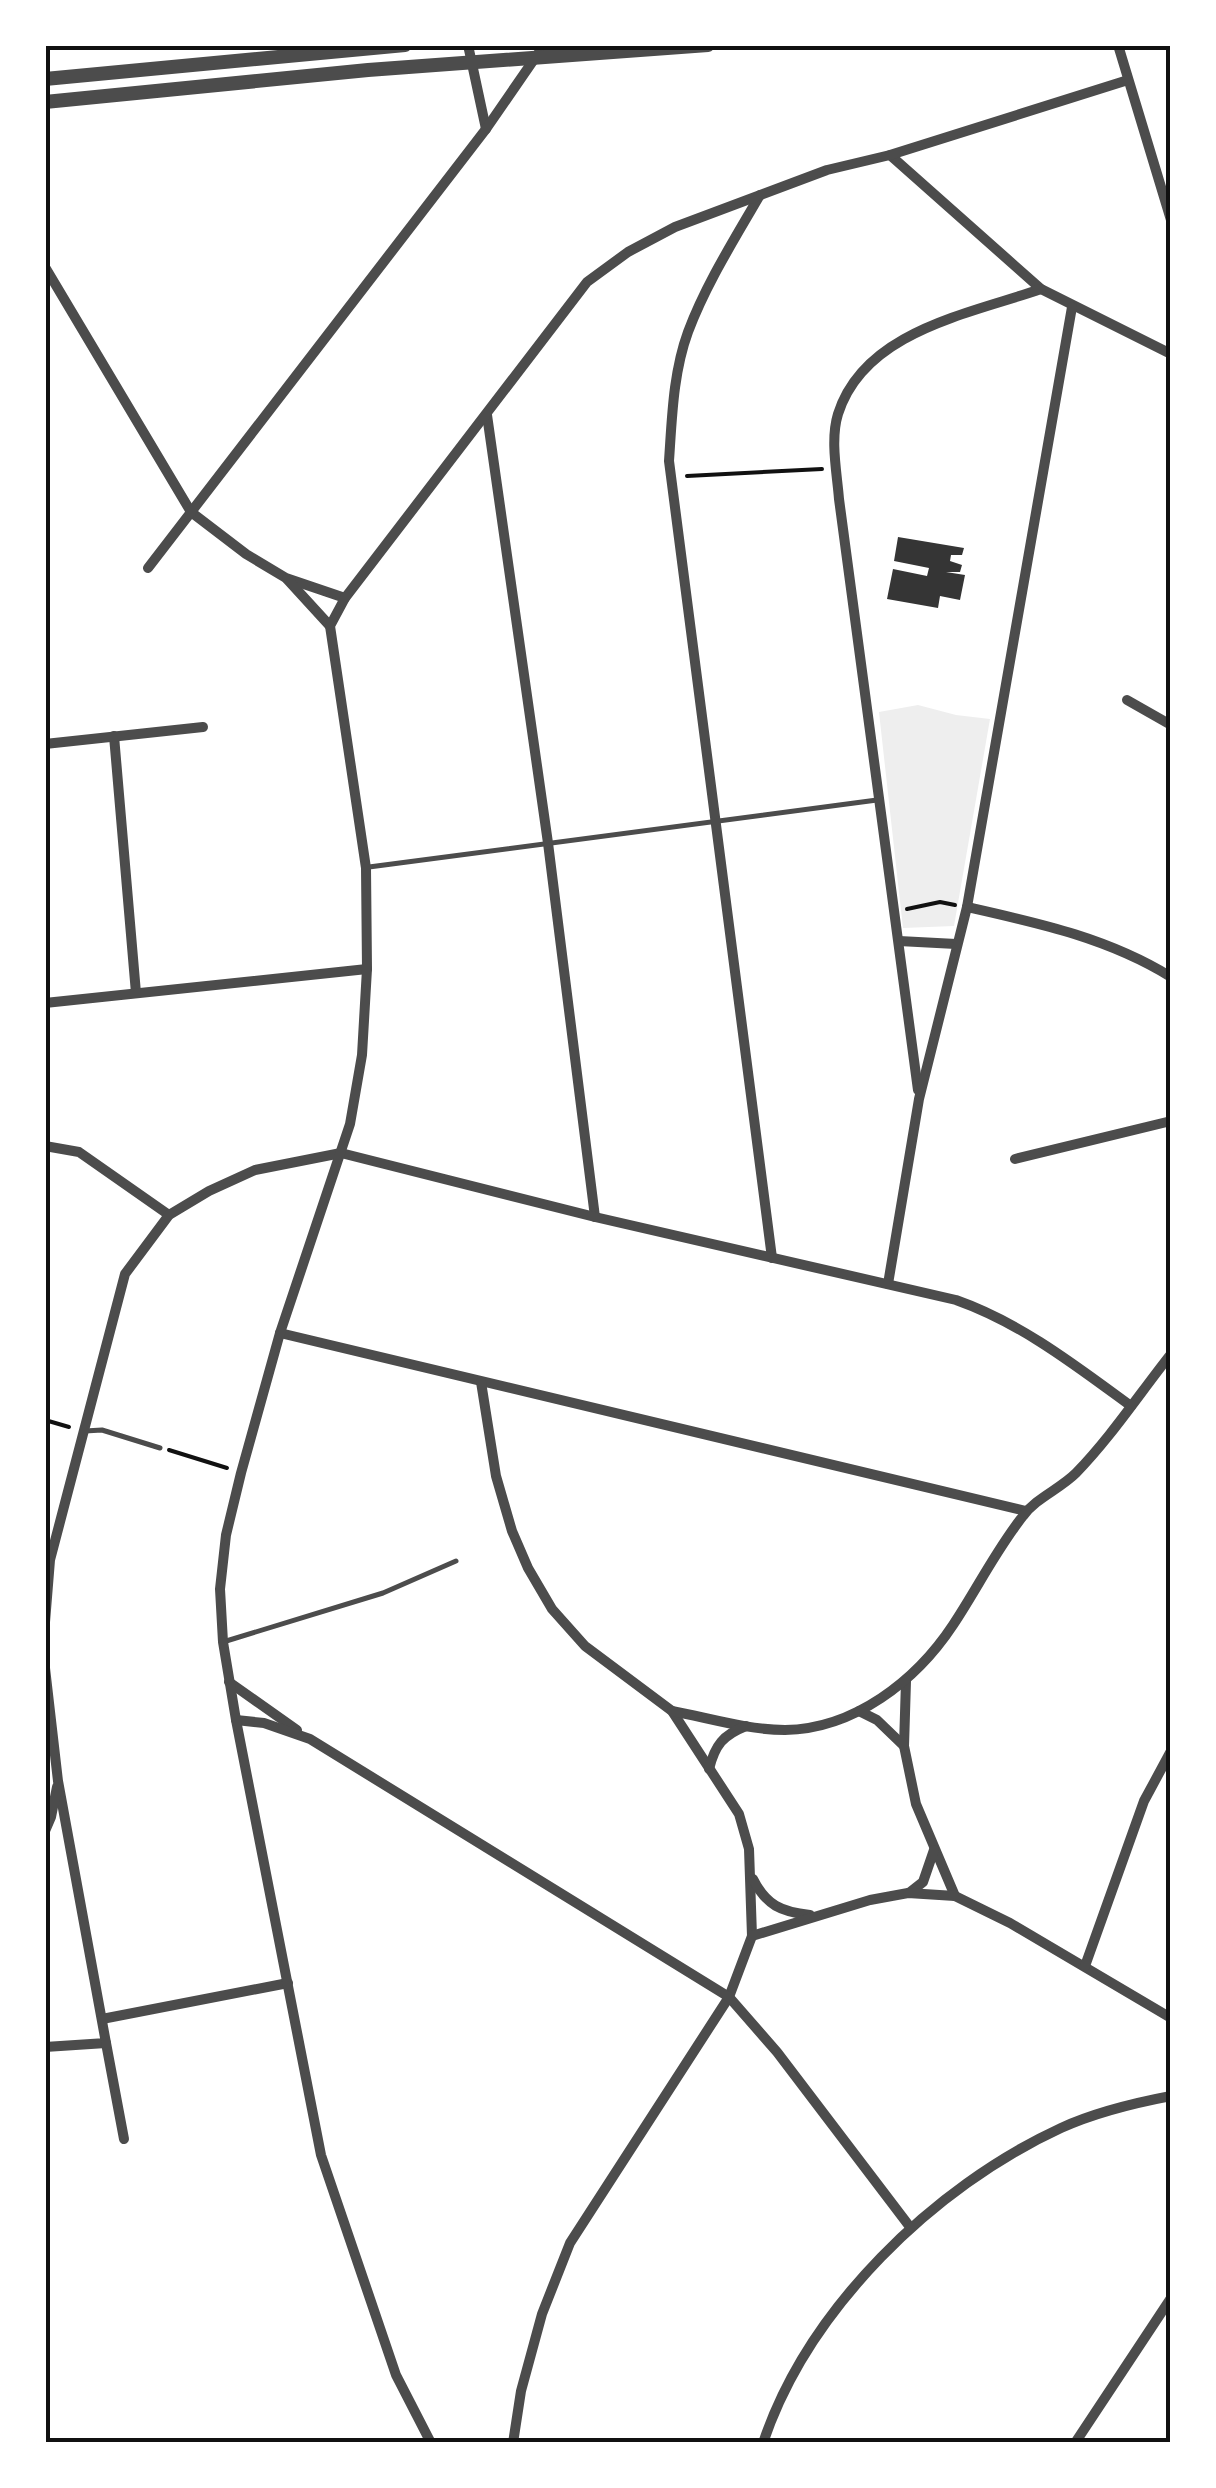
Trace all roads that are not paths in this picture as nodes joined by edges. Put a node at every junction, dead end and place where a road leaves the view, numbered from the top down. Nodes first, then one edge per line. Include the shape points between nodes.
1 (405, 45) edge
2 (468, 45) edge
3 (544, 45) edge
4 (708, 45) edge
5 (1118, 45) edge
6 (366, 46) edge
7 (535, 60) junction
8 (472, 64) junction
9 (368, 70) junction
10 (45, 79) edge
11 (1128, 80) junction
12 (45, 102) edge
13 (486, 129) junction
14 (890, 154) junction
15 (760, 195) junction
16 (1171, 220) edge
17 (45, 267) edge
18 (1040, 289) junction
19 (1072, 307) junction
20 (1171, 354) edge
21 (487, 414) junction
22 (191, 512) junction
23 (148, 568) dead end
24 (286, 578) junction
25 (345, 598) junction
26 (330, 626) junction
27 (1127, 700) dead end
28 (1171, 725) edge
29 (203, 726) dead end
30 (114, 736) junction
31 (45, 744) edge
32 (877, 800) junction
33 (716, 823) junction
34 (548, 843) junction
35 (366, 868) junction
36 (967, 907) junction
37 (900, 941) junction
38 (956, 944) junction
39 (367, 969) junction
40 (1171, 976) edge
41 (136, 994) junction
42 (45, 1003) edge
43 (919, 1099) junction
44 (1171, 1121) edge
45 (45, 1146) edge
46 (340, 1153) junction
47 (1015, 1159) dead end
48 (169, 1215) junction
49 (595, 1218) junction
50 (772, 1258) junction
51 (888, 1284) junction
52 (280, 1333) junction
53 (1171, 1354) edge
54 (481, 1382) junction
55 (1130, 1406) junction
56 (83, 1431) junction
57 (160, 1448) road end
58 (1026, 1511) junction
59 (456, 1561) dead end
60 (45, 1622) edge
61 (223, 1642) junction
62 (45, 1668) edge
63 (906, 1681) junction
64 (230, 1682) junction
65 (672, 1711) junction
66 (859, 1711) junction
67 (236, 1720) junction
68 (747, 1726) junction
69 (310, 1739) junction
70 (904, 1746) junction
71 (1171, 1750) edge
72 (710, 1769) junction
73 (58, 1781) junction
74 (45, 1831) edge
75 (934, 1850) junction
76 (750, 1874) junction
77 (908, 1894) junction
78 (955, 1896) junction
79 (817, 1916) junction
80 (752, 1936) junction
81 (1085, 1966) junction
82 (288, 1984) junction
83 (728, 1997) junction
84 (1171, 2018) edge
85 (102, 2020) junction
86 (106, 2043) junction
87 (45, 2047) edge
88 (1171, 2096) edge
89 (124, 2139) dead end
90 (910, 2227) junction
91 (1171, 2298) edge
92 (431, 2443) edge
93 (514, 2443) edge
94 (763, 2443) edge
95 (1075, 2443) edge

1 - 6 street
2 - 8 street
3 - 7 street
4 - 7 street
5 - 11 street
6 - 9 street
6 - 10 street
7 - 8 street
7 - 13 street
8 - 9 street
8 - 13 street
9 - 12 street
11 - 14 street
11 - 16 street
13 - 22 street
14 - 15 street
14 - 18 street
15 - 21 street via 676,226 587,282
15 - 33 street via 688,334 673,394 670,477
17 - 22 street
18 - 19 street
18 - 32 street via 902,340 863,371 838,416 837,468
19 - 20 street
19 - 36 street
21 - 25 street
21 - 34 street
22 - 23 street
22 - 24 street
24 - 25 street
24 - 26 street
25 - 26 street
26 - 35 street
27 - 28 street
29 - 30 street
30 - 31 street
30 - 41 street
32 - 33 lane
32 - 37 street
33 - 34 lane
33 - 50 street
34 - 35 lane
34 - 49 street
35 - 39 street
36 - 38 street
36 - 40 street via 1116,946
37 - 38 street
37 - 43 street
38 - 43 street
39 - 41 street
39 - 46 street via 362,1054
41 - 42 street
43 - 51 street
44 - 47 street
45 - 48 street via 79,1152
46 - 48 street via 255,1170
46 - 49 street
46 - 52 street
48 - 56 street via 125,1274
49 - 50 street
50 - 51 street
51 - 55 street via 995,1314
52 - 54 street
52 - 61 street via 226,1536
53 - 55 street
54 - 58 street
54 - 65 street via 496,1476 528,1568 585,1646
55 - 58 street via 1074,1475
56 - 57 lane via 102,1430
56 - 60 street via 50,1560
58 - 63 street via 952,1627
59 - 61 lane via 383,1593
61 - 64 street
62 - 73 street
63 - 66 street
63 - 70 street
64 - 67 street
64 - 69 street
65 - 68 street
65 - 72 street
66 - 68 street via 815,1727
66 - 70 street
67 - 69 street
67 - 82 street
68 - 72 street via 722,1739
69 - 83 street
70 - 75 street
71 - 81 street via 1144,1800
72 - 76 street via 739,1814
73 - 74 street
73 - 85 street
75 - 77 street via 922,1882
75 - 78 street
76 - 79 street via 775,1908
76 - 80 street
77 - 78 street
77 - 79 street
78 - 81 street
79 - 80 street
80 - 83 street
81 - 84 street
82 - 85 street
82 - 92 street via 338,2209 396,2375
83 - 90 street
83 - 93 street via 570,2243 542,2314
85 - 86 street
86 - 87 street
86 - 89 street
88 - 90 street via 1060,2128
90 - 94 street via 854,2287 809,2350
91 - 95 street

